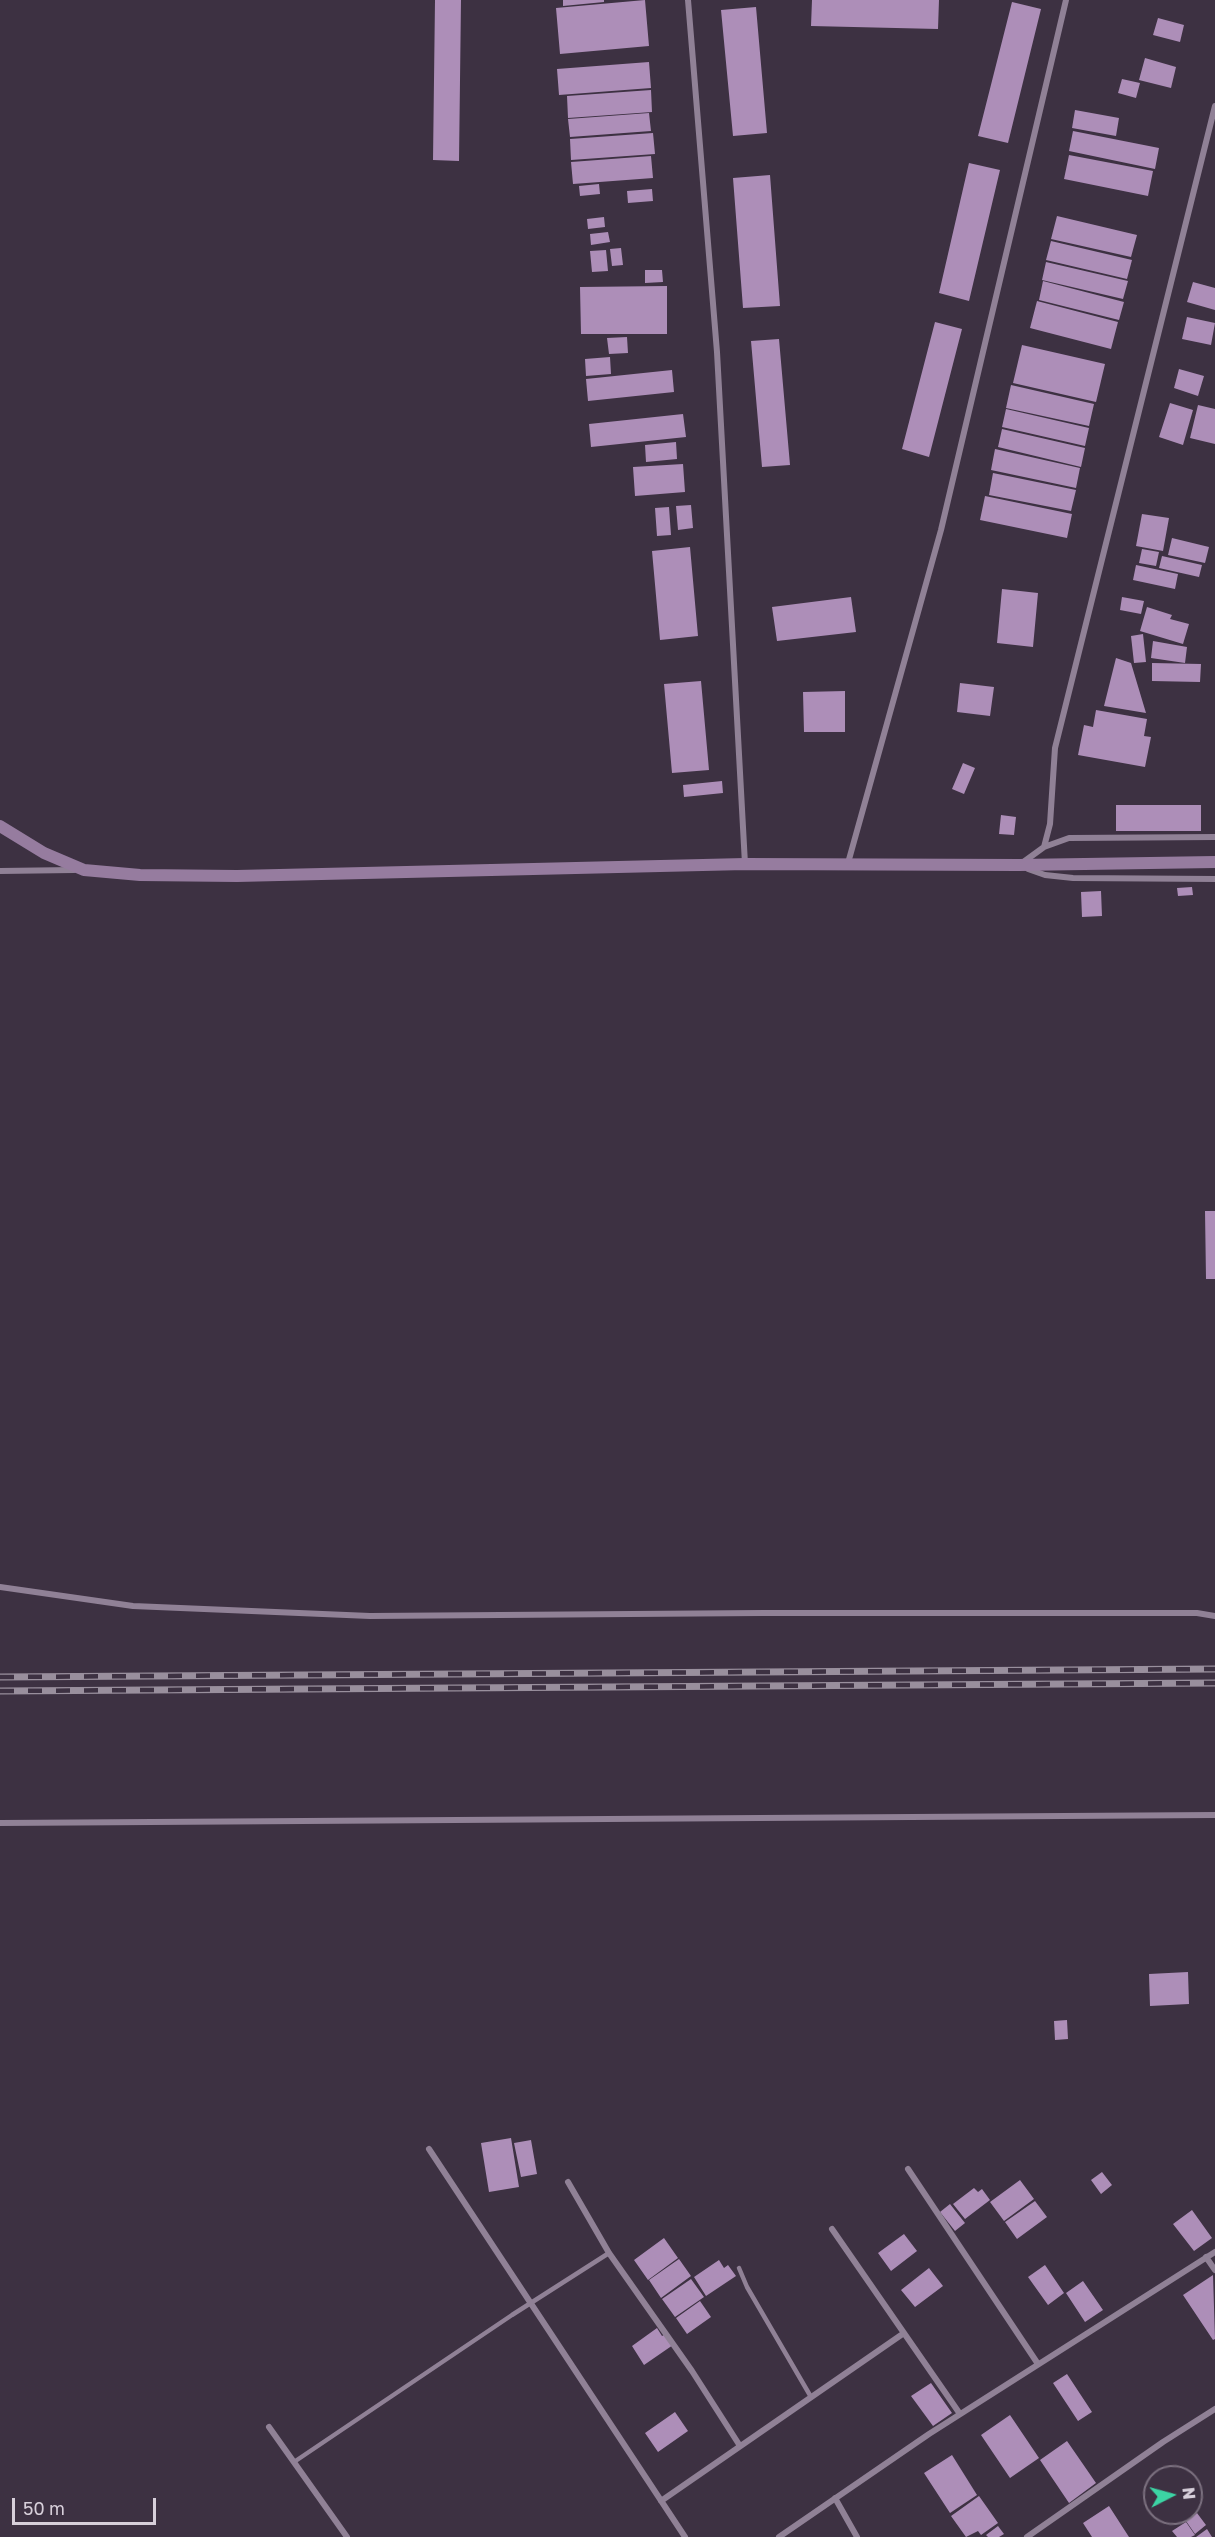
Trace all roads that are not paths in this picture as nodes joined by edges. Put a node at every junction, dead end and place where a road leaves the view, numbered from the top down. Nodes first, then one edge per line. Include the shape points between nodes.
1 (688, 0) edge
2 (1066, 0) edge
3 (1215, 106) edge
4 (0, 825) edge
5 (1215, 837) edge
6 (1044, 847) junction
7 (1215, 862) edge
8 (848, 863) junction
9 (745, 864) junction
10 (1019, 865) junction
11 (84, 870) junction
12 (0, 871) edge
13 (1215, 879) edge
14 (0, 1587) edge
15 (1215, 1616) edge
16 (1215, 1815) edge
17 (0, 1823) edge
18 (429, 2149) dead end
19 (908, 2169) dead end
20 (568, 2181) dead end
21 (832, 2229) dead end
22 (1215, 2252) edge
23 (609, 2253) junction
24 (1206, 2257) junction
25 (739, 2268) dead end
26 (1215, 2270) edge
27 (531, 2305) junction
28 (904, 2333) junction
29 (1038, 2364) junction
30 (811, 2397) junction
31 (1215, 2409) edge
32 (960, 2414) junction
33 (269, 2427) dead end
34 (740, 2446) junction
35 (294, 2462) junction
36 (835, 2499) junction
37 (661, 2501) junction
38 (347, 2537) edge
39 (685, 2537) edge
40 (779, 2537) edge
41 (857, 2537) edge
42 (1027, 2537) edge

1 - 9 street via 717,351
2 - 8 street via 941,530
3 - 6 street via 1055,748 1050,824
4 - 11 main road via 44,853
5 - 6 street via 1069,838
6 - 10 street
7 - 10 main road
8 - 9 main road
8 - 10 main road
9 - 11 main road via 237,876
10 - 13 street via 1045,875 1073,878
11 - 12 street
14 - 15 street via 133,1605 370,1616
16 - 17 street
18 - 27 street
19 - 29 street
20 - 23 street
21 - 28 street
22 - 24 street
23 - 27 lane
23 - 34 street
24 - 26 street
24 - 29 street
25 - 30 lane
27 - 35 lane
27 - 37 street
28 - 30 street
28 - 32 street
29 - 32 street
30 - 34 street
31 - 42 street
32 - 36 street
33 - 35 street
34 - 37 street
35 - 38 street
36 - 40 street
36 - 41 street
37 - 39 street

